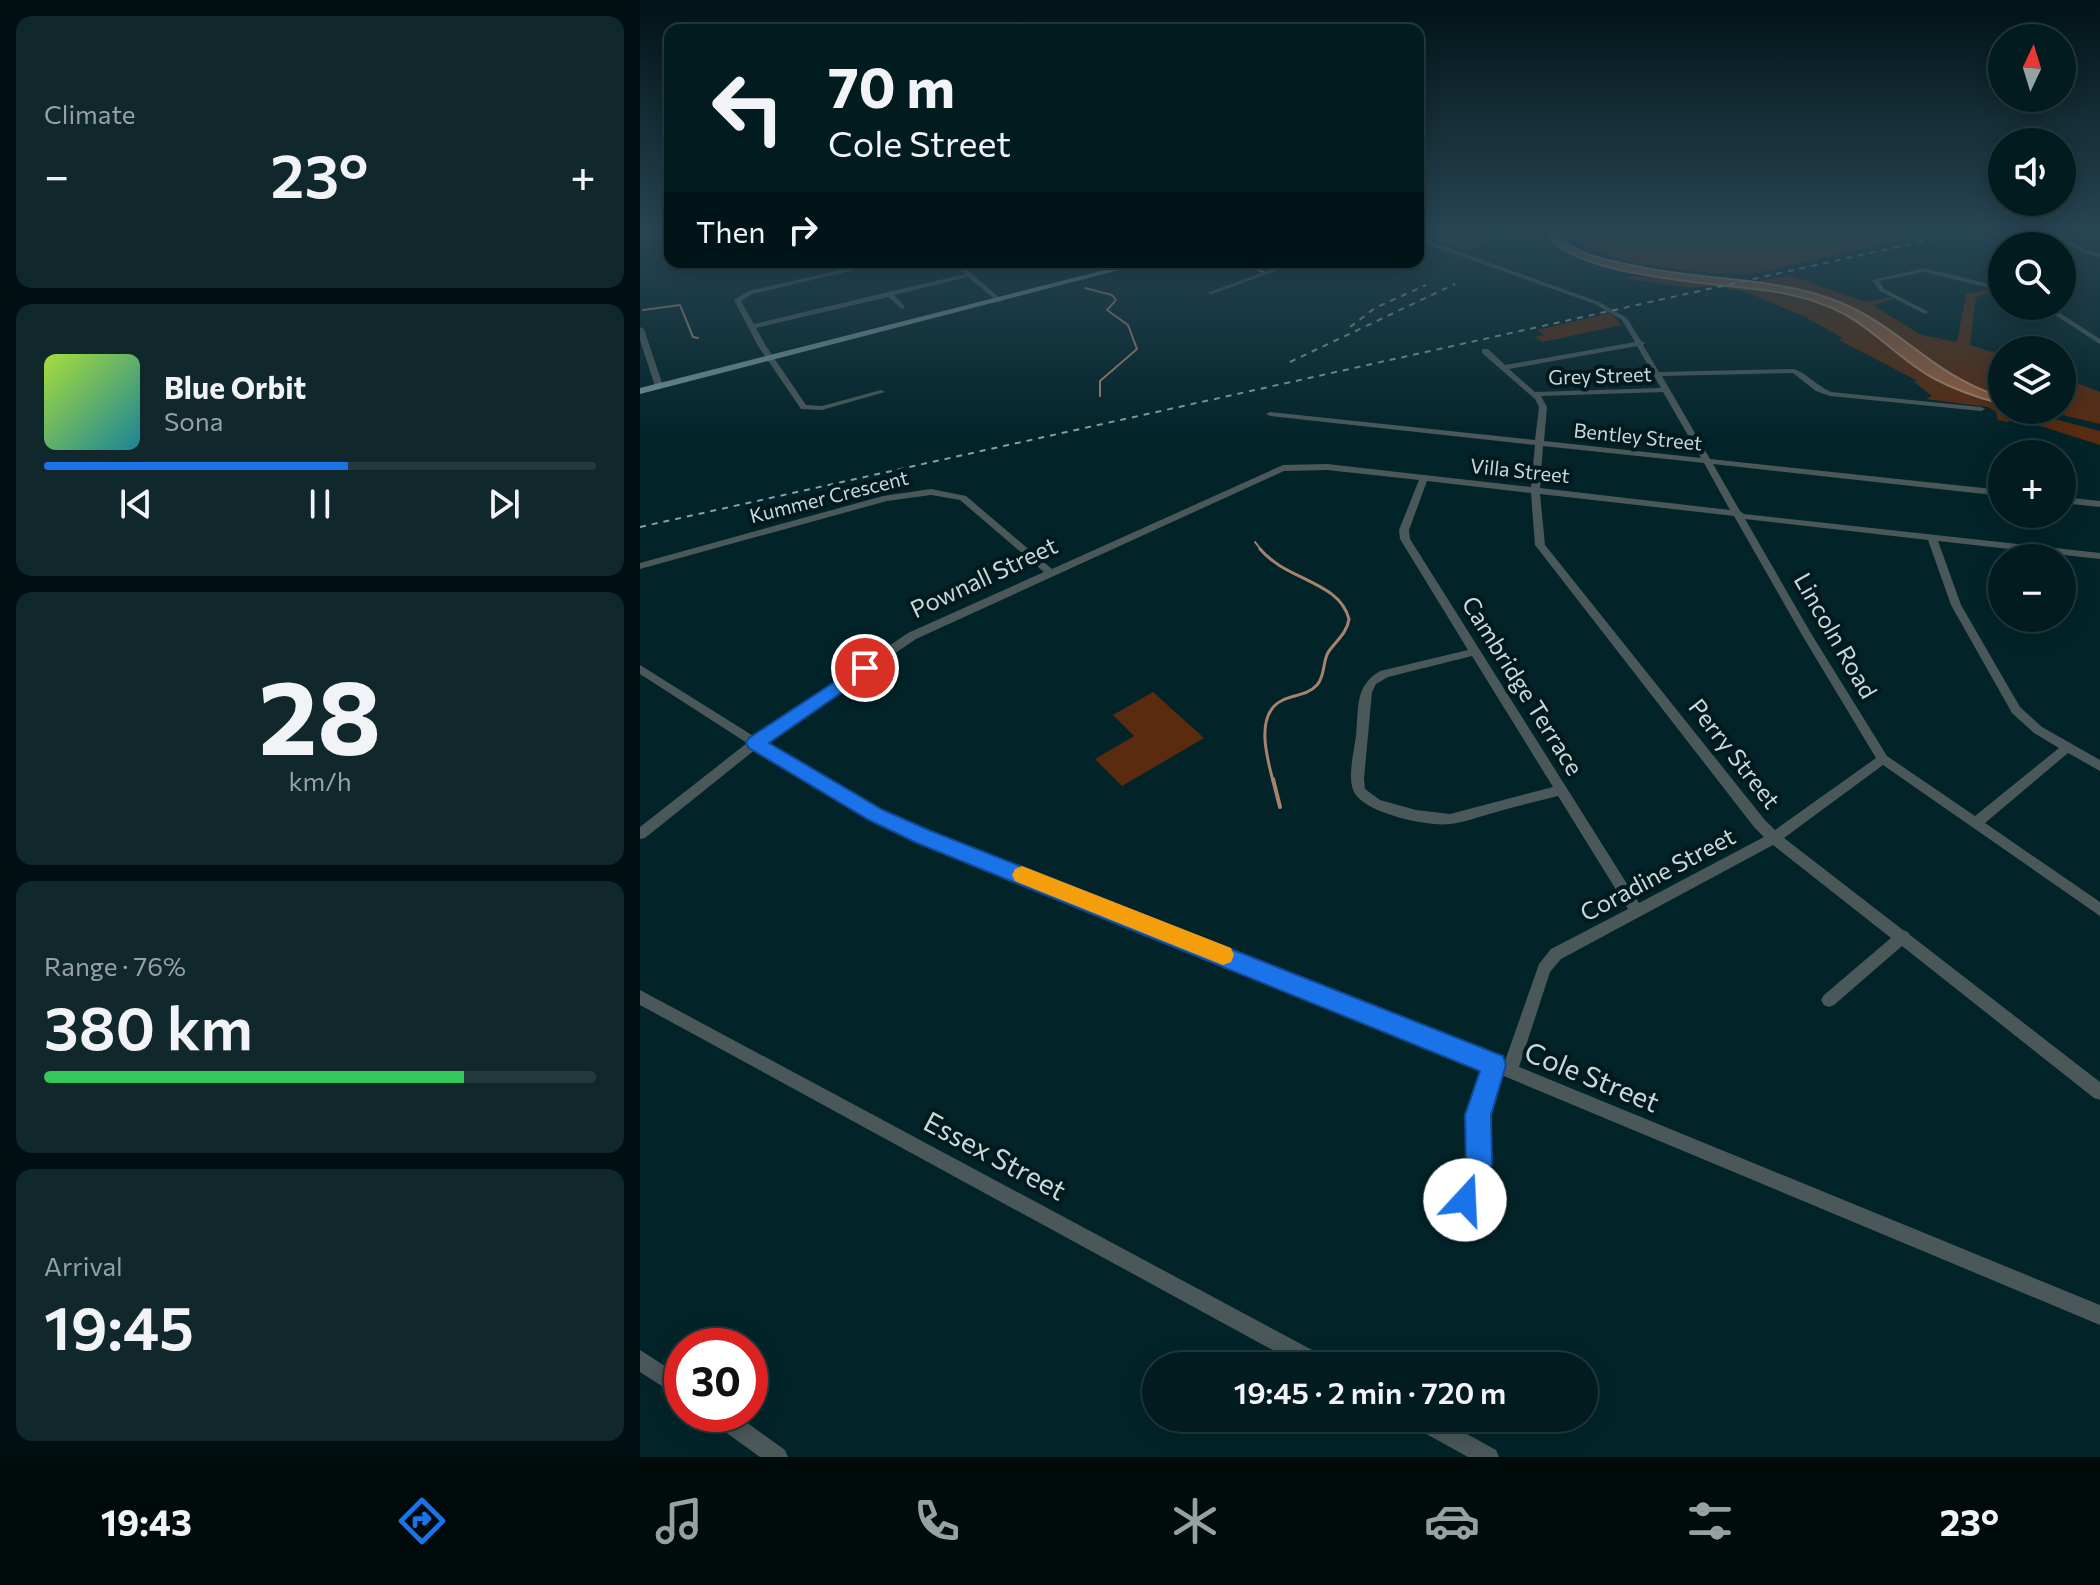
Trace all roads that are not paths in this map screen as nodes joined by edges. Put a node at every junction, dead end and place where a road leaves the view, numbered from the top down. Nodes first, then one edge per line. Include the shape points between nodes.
1 (738, 301) edge
2 (860, 301) edge
3 (896, 301) edge
4 (1000, 301) edge
5 (1589, 301) edge
6 (1903, 301) edge
7 (902, 307) dead end
8 (1925, 312) dead end
9 (2066, 320) edge
10 (751, 327) junction
11 (640, 329) edge
12 (2100, 342) edge
13 (1641, 343) junction
14 (1485, 351) dead end
15 (771, 359) junction
16 (650, 365) junction
17 (1505, 367) junction
18 (640, 368) edge
19 (1658, 374) junction
20 (659, 386) junction
21 (1667, 390) junction
22 (640, 391) edge
23 (881, 392) dead end
24 (1534, 394) junction
25 (1981, 409) dead end
26 (1270, 414) dead end
27 (1537, 444) junction
28 (1710, 462) junction
29 (1296, 466) joint
30 (1424, 478) junction
31 (1535, 491) junction
32 (1988, 492) edge
33 (2076, 501) edge
34 (2100, 504) edge
35 (1740, 515) junction
36 (1932, 537) junction
37 (2100, 556) edge
38 (640, 566) edge
39 (1050, 572) junction
40 (1475, 652) junction
41 (640, 669) edge
42 (755, 743) junction
43 (2068, 747) junction
44 (1883, 759) junction
45 (2100, 766) edge
46 (1561, 790) junction
47 (1975, 824) junction
48 (640, 834) edge
49 (1774, 838) junction
50 (1636, 910) junction
51 (2100, 910) edge
52 (1903, 936) junction
53 (640, 997) edge
54 (1829, 1000) dead end
55 (1502, 1068) junction
56 (2100, 1092) edge
57 (1465, 1200) dead end
58 (2100, 1315) edge
59 (1296, 1352) edge
60 (640, 1360) edge
61 (664, 1377) edge
62 (743, 1432) edge
63 (1443, 1432) edge
64 (778, 1457) edge
65 (1489, 1457) edge

1 - 10 street
2 - 10 street
3 - 7 street
4 - 15 main road
5 - 13 street, Lincoln Road via 1625,319
6 - 8 street
9 - 12 street
10 - 15 street
11 - 16 street
13 - 17 street
13 - 19 street, Lincoln Road
14 - 17 street
15 - 20 main road
15 - 23 street via 808,409
16 - 18 street
16 - 20 street
17 - 24 street
19 - 21 street, Lincoln Road
19 - 25 street via 1794,371 1830,394
20 - 22 main road
21 - 24 street, Grey Street
21 - 28 street, Lincoln Road
24 - 27 street, Perry Street via 1543,407
26 - 27 street, Bentley Street
27 - 28 street, Bentley Street
27 - 31 street, Perry Street
28 - 32 street, Bentley Street
28 - 35 street, Lincoln Road
29 - 30 street, Villa Street
29 - 39 street, Pownall Street via 1269,472
30 - 31 street, Villa Street
30 - 40 street, Cambridge Terrace via 1405,539
31 - 35 street, Villa Street
31 - 49 street, Perry Street via 1538,538 1545,553
33 - 34 street
35 - 36 street, Villa Street
35 - 44 street, Lincoln Road
36 - 37 street, Villa Street
36 - 43 street via 1956,605 2016,710
38 - 39 street, Kummer Crescent via 886,498 931,492 963,498
39 - 42 street, Pownall Street via 912,636
40 - 46 street, Cambridge Terrace
40 - 46 street via 1372,681 1366,692 1360,791 1370,802 1450,819
41 - 42 street, Cole Street
42 - 48 street, Pownall Street
42 - 55 street, Cole Street via 876,815 924,837
43 - 45 street
43 - 47 street
44 - 47 street, Lincoln Road
44 - 49 street, Coradine Street
46 - 50 street, Cambridge Terrace
47 - 51 street, Lincoln Road
49 - 50 street, Coradine Street
49 - 52 street, Perry Street
50 - 55 street, Coradine Street via 1556,954 1544,969
52 - 54 street
52 - 56 street, Perry Street
53 - 59 street, Essex Street
55 - 57 street, Coradine Street via 1478,1115 1479,1164
55 - 58 street, Cole Street
60 - 61 street
62 - 64 street
63 - 65 street

